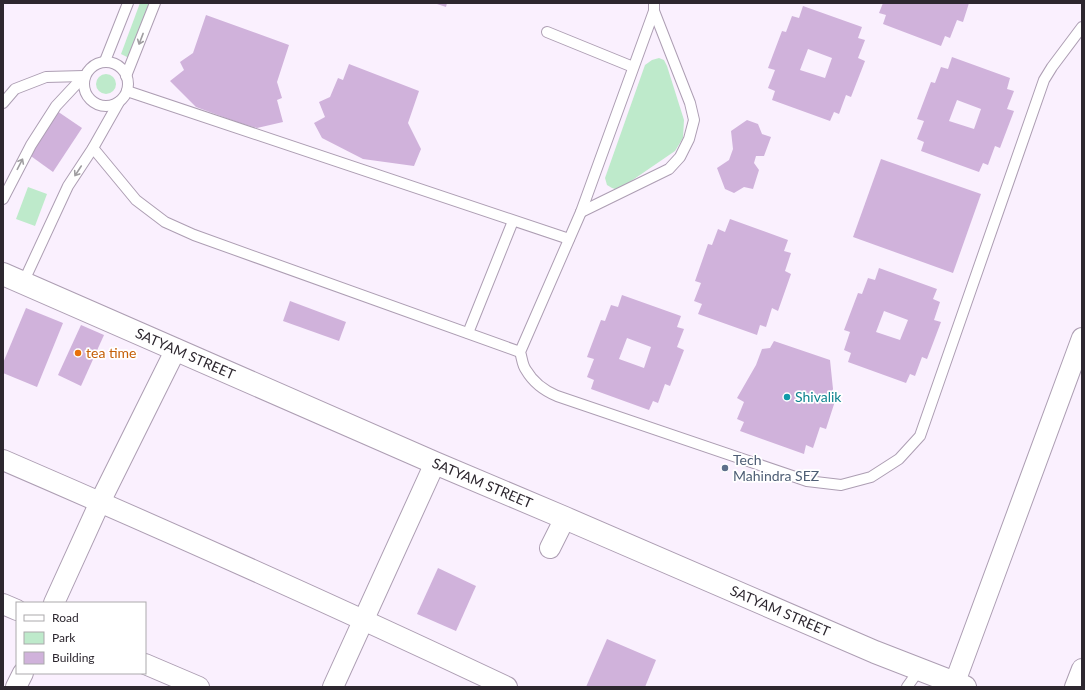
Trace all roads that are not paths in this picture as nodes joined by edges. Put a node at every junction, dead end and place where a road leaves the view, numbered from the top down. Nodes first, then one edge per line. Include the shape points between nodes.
1 (128, 3) edge
2 (155, 3) edge
3 (654, 7) edge
4 (1082, 27) edge
5 (547, 32) dead end
6 (105, 61) junction
7 (633, 68) junction
8 (84, 76) junction
9 (126, 76) junction
10 (127, 91) junction
11 (119, 102) junction
12 (3, 103) edge
13 (94, 148) junction
14 (3, 199) edge
15 (581, 212) junction
16 (513, 221) junction
17 (569, 239) junction
18 (3, 274) edge
19 (23, 283) junction
20 (468, 333) junction
21 (1082, 338) edge
22 (176, 349) junction
23 (520, 352) junction
24 (3, 460) edge
25 (435, 463) junction
26 (100, 502) junction
27 (564, 518) junction
28 (550, 548) dead end
29 (54, 602) edge
30 (3, 604) edge
31 (16, 610) edge
32 (364, 620) junction
33 (146, 664) edge
34 (1082, 669) edge
35 (22, 674) edge
36 (913, 679) edge
37 (960, 685) edge
38 (16, 687) edge
39 (199, 687) edge
40 (333, 687) edge
41 (506, 687) edge
42 (1075, 687) edge

1 - 6 lane
2 -> 9 lane
3 - 7 lane
3 - 15 lane via 690,103 694,120 689,140 680,157 669,169
4 - 23 lane via 1044,80 920,436 899,459 871,477 841,486 807,481 558,396 547,392 534,381 525,369
5 - 7 lane
6 - 8 lane via 92,66
6 - 9 lane via 118,65
7 - 15 lane
8 - 11 lane via 83,84 89,100 104,106 112,106
8 - 12 lane via 46,77 16,88
14 -> 8 lane via 31,145 56,106
9 - 10 lane
10 - 11 lane
10 - 16 lane
11 - 13 lane
13 -> 19 lane via 68,186
13 - 20 lane via 136,200 165,222 194,235
15 - 17 lane
16 - 17 lane
16 - 20 lane
17 - 23 lane
18 - 19 street, SATYAM STREET
19 - 22 street, SATYAM STREET
20 - 23 lane
21 - 37 street
22 - 25 street, SATYAM STREET
22 - 26 street
24 - 26 street
25 - 27 street, SATYAM STREET
25 - 32 street
26 - 29 street
26 - 32 street
27 - 28 street
27 - 36 street, SATYAM STREET
30 - 31 street
32 - 40 street
32 - 41 street
33 - 39 street
34 - 42 street
35 - 38 street
36 - 37 street, SATYAM STREET

